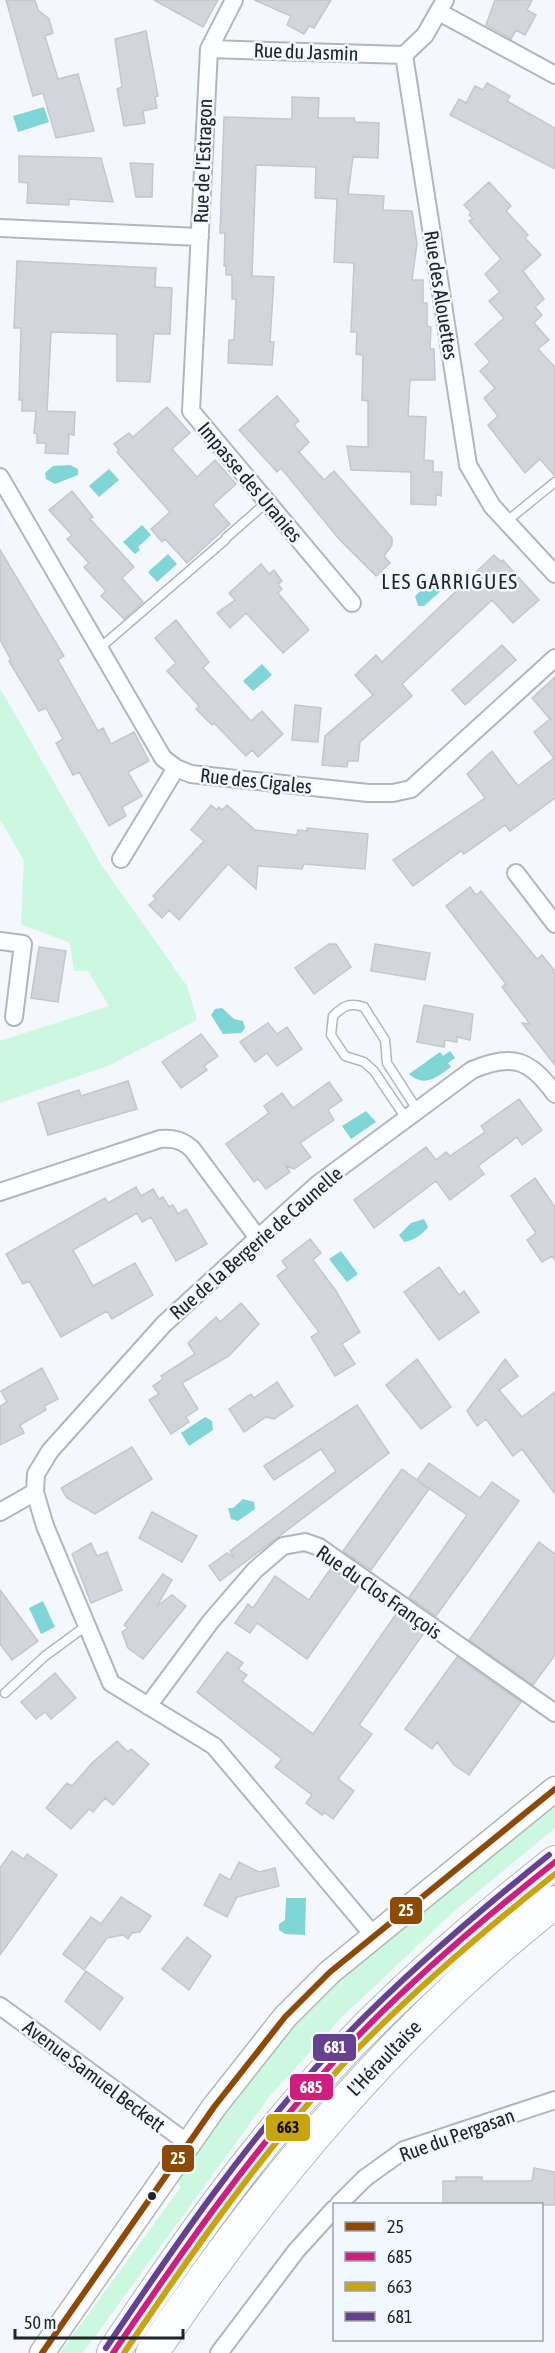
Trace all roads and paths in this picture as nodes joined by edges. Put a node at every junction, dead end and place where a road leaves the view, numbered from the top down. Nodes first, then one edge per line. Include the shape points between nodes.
1 (234, 0) edge
2 (442, 6) edge
3 (209, 49) junction
4 (404, 55) junction
5 (555, 75) edge
6 (0, 228) edge
7 (200, 237) junction
8 (555, 482) edge
9 (2, 487) edge
10 (267, 502) junction
11 (507, 521) junction
12 (555, 574) edge
13 (352, 603) dead end
14 (101, 647) junction
15 (555, 658) edge
16 (176, 768) junction
17 (121, 859) dead end
18 (516, 873) dead end
19 (555, 924) edge
20 (0, 941) edge
21 (14, 1017) dead end
22 (555, 1094) edge
23 (413, 1116) junction
24 (0, 1192) edge
25 (258, 1238) junction
26 (35, 1492) junction
27 (0, 1512) edge
28 (86, 1626) junction
29 (5, 1693) dead end
30 (147, 1706) junction
31 (555, 1713) edge
32 (555, 1789) edge
33 (555, 1862) edge
34 (555, 1902) edge
35 (374, 1936) junction
36 (0, 2006) edge
37 (555, 2100) edge
38 (189, 2144) junction
39 (341, 2203) edge
40 (333, 2210) edge
41 (42, 2353) edge
42 (113, 2353) edge
43 (152, 2353) edge
44 (219, 2353) edge

1 - 3 street, Rue de l'Estragon
2 - 4 street via 425,34
2 - 5 street
3 - 4 street, Rue du Jasmin
3 - 7 street, Rue de l'Estragon
4 - 11 street, Rue des Alouettes via 468,465 492,506
6 - 7 street, Rue de l'Estragon
7 - 10 street, Impasse des Uranies via 192,411
8 - 11 lane
9 - 14 street, Rue des Cigales
10 - 13 street, Impasse des Uranies
10 - 14 lane
11 - 12 street, Rue des Alouettes
14 - 16 street, Rue des Cigales via 163,758
15 - 16 street, Rue des Cigales via 411,789 368,793 209,776
16 - 17 street
18 - 19 street
20 - 21 street via 23,944
22 - 23 street, Rue de la Bergerie de Caunelle via 540,1073 525,1064 506,1060 472,1070
23 - 23 lane via 387,1063 385,1040 364,1007 348,1005 339,1010 333,1016 331,1035 345,1056 364,1062
23 - 25 street, Rue de la Bergerie de Caunelle via 318,1184
24 - 25 street via 171,1138 192,1149
25 - 26 street, Rue de la Bergerie de Caunelle via 164,1324 50,1451 36,1474
26 - 27 street
26 - 28 street
28 - 29 lane via 45,1656
28 - 30 street via 111,1683
30 - 31 street, Rue du Clos François via 255,1570 283,1546 305,1542 319,1547
30 - 35 street via 214,1746
32 - 35 street
33 - 42 highway, L'Héraultaise via 442,1955 338,2057 246,2166
34 - 43 highway, L'Héraultaise via 461,1982 334,2111 267,2192
35 - 38 street via 285,2017
36 - 38 street, Avenue Samuel Beckett
37 - 39 street, Rue du Pergasan via 404,2150 366,2178
38 - 41 street
40 - 44 street via 296,2251

